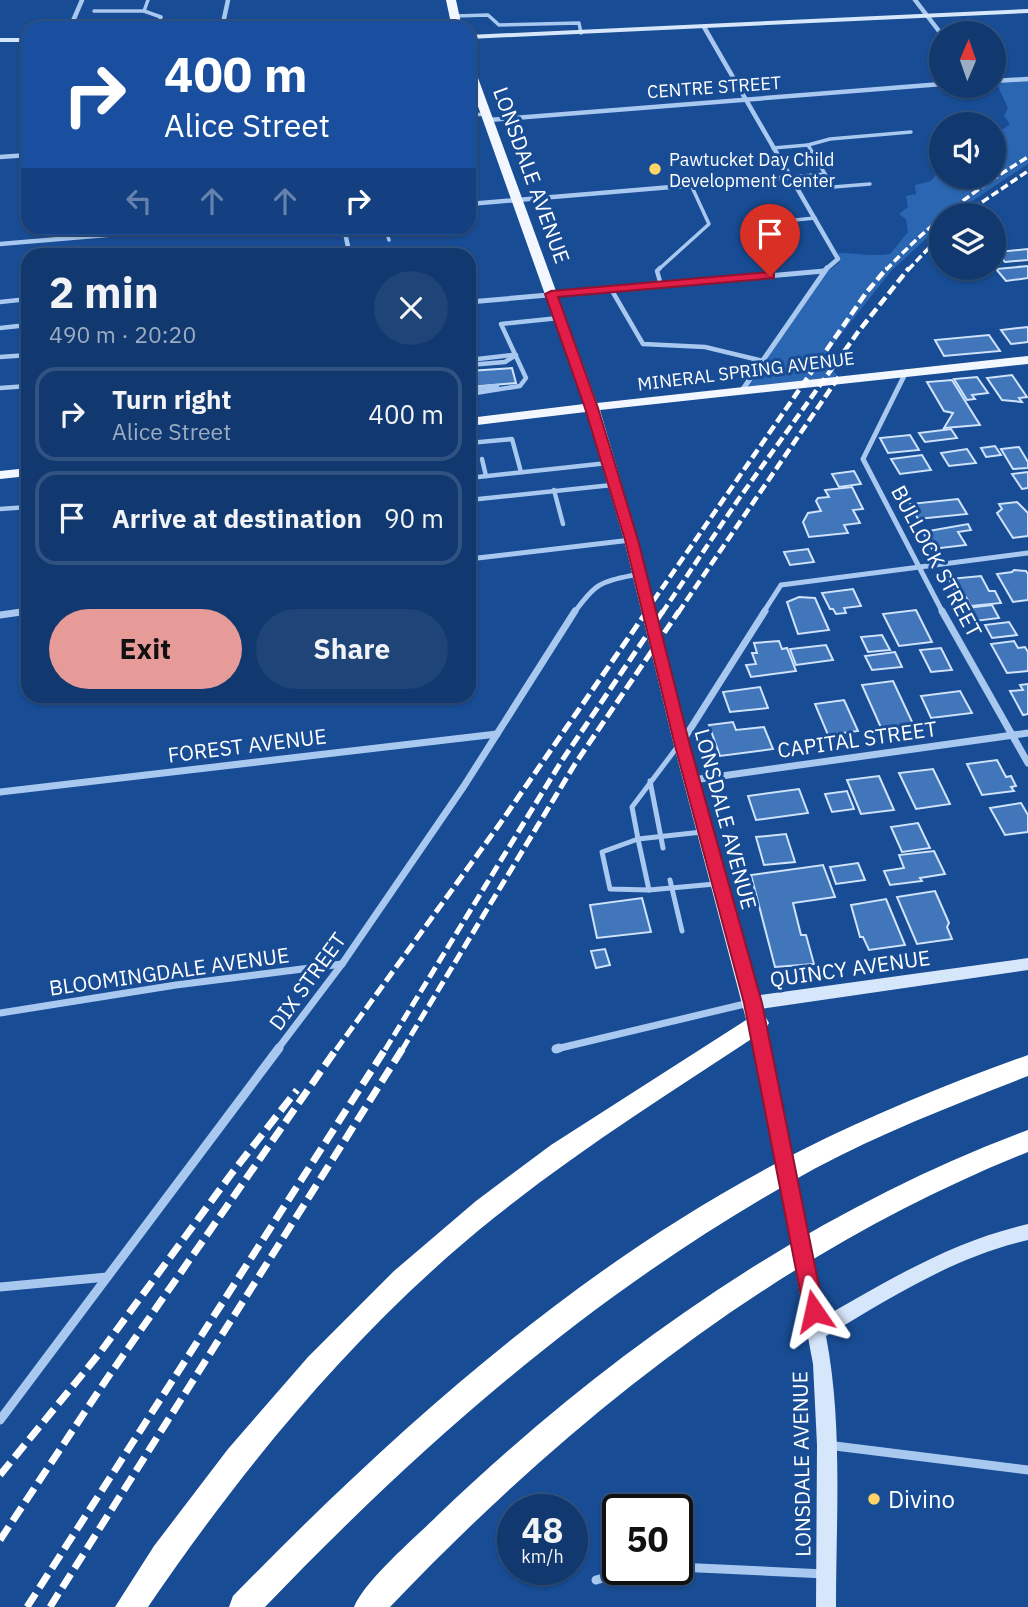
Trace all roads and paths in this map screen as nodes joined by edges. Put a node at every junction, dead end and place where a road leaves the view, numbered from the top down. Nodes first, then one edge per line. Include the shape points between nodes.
1 (82, 0) edge
2 (148, 0) edge
3 (228, 0) edge
4 (451, 0) edge
5 (915, 0) edge
6 (94, 11) dead end
7 (144, 11) junction
8 (1028, 11) edge
9 (455, 16) junction
10 (927, 16) junction
11 (73, 21) edge
12 (160, 21) edge
13 (224, 21) edge
14 (456, 21) edge
15 (931, 21) edge
16 (704, 27) junction
17 (581, 33) junction
18 (476, 37) edge
19 (0, 40) edge
20 (21, 40) edge
21 (1028, 79) edge
22 (1006, 80) edge
23 (476, 85) edge
24 (929, 86) edge
25 (746, 99) junction
26 (476, 116) edge
27 (488, 117) junction
28 (911, 132) dead end
29 (808, 145) junction
30 (773, 148) junction
31 (21, 156) edge
32 (0, 157) edge
33 (825, 174) junction
34 (791, 177) junction
35 (870, 184) dead end
36 (691, 185) junction
37 (519, 200) junction
38 (476, 203) edge
39 (815, 218) junction
40 (775, 222) dead end
41 (97, 235) edge
42 (387, 235) edge
43 (389, 240) dead end
44 (0, 244) edge
45 (824, 271) junction
46 (661, 285) junction
47 (611, 289) junction
48 (551, 294) junction
49 (21, 300) edge
50 (476, 301) edge
51 (0, 302) edge
52 (559, 317) junction
53 (21, 326) edge
54 (0, 328) edge
55 (516, 355) junction
56 (21, 356) edge
57 (0, 357) edge
58 (1028, 360) edge
59 (763, 361) junction
60 (476, 362) edge
61 (906, 372) junction
62 (21, 386) edge
63 (0, 388) edge
64 (743, 389) junction
65 (476, 390) edge
66 (592, 408) junction
67 (476, 421) edge
68 (476, 442) edge
69 (482, 458) dead end
70 (608, 463) junction
71 (521, 472) junction
72 (21, 473) edge
73 (0, 475) edge
74 (486, 476) junction
75 (476, 477) edge
76 (615, 485) junction
77 (554, 491) junction
78 (476, 499) edge
79 (21, 507) edge
80 (0, 509) edge
81 (563, 524) dead end
82 (631, 540) junction
83 (1028, 553) edge
84 (476, 558) edge
85 (917, 566) junction
86 (640, 574) junction
87 (21, 613) edge
88 (0, 615) edge
89 (1028, 733) edge
90 (497, 734) junction
91 (1013, 735) junction
92 (681, 742) junction
93 (1028, 763) edge
94 (692, 780) junction
95 (650, 781) junction
96 (0, 792) edge
97 (705, 832) junction
98 (661, 836) junction
99 (639, 840) junction
100 (663, 848) dead end
101 (720, 883) junction
102 (671, 884) junction
103 (649, 890) junction
104 (682, 931) dead end
105 (342, 964) junction
106 (1028, 964) edge
107 (0, 1013) edge
108 (755, 1013) junction
109 (556, 1049) dead end
110 (1028, 1065) edge
111 (1028, 1141) edge
112 (1028, 1232) edge
113 (108, 1277) junction
114 (0, 1287) edge
115 (816, 1321) junction
116 (0, 1420) edge
117 (827, 1445) junction
118 (1028, 1470) edge
119 (693, 1568) edge
120 (826, 1574) junction
121 (602, 1578) edge
122 (596, 1580) dead end
123 (130, 1607) edge
124 (244, 1607) edge
125 (369, 1607) edge
126 (826, 1607) edge

1 - 11 street
2 - 7 lane
3 - 13 street
4 - 9 main road
5 - 10 street
6 - 7 lane
7 - 12 lane via 161,17
8 - 10 main road
9 - 14 main road
9 - 17 lane via 488,15 499,25 579,23
10 - 15 street
10 - 16 main road
16 - 17 main road
16 - 25 street
17 - 18 main road
19 - 20 main road
21 - 22 street
23 - 27 main road, LONSDALE AVENUE
24 - 25 street, CENTRE STREET
25 - 27 street, CENTRE STREET
25 - 30 street
26 - 27 lane
27 - 37 main road, LONSDALE AVENUE
28 - 29 lane
29 - 30 lane
29 - 33 lane
30 - 34 street
31 - 32 street
33 - 34 lane
33 - 35 lane via 833,187
34 - 36 street
34 - 39 street
36 - 37 street
36 - 46 lane via 709,224 657,271
37 - 38 street
37 - 48 main road, LONSDALE AVENUE
39 - 40 lane
39 - 45 street via 838,259
41 - 44 street
42 - 43 lane
45 - 46 street
45 - 59 street
46 - 47 street
47 - 48 street
47 - 59 lane via 643,344 705,347
48 - 50 street
48 - 52 main road, LONSDALE AVENUE
49 - 51 lane
52 - 55 lane via 502,324
52 - 66 main road, LONSDALE AVENUE
53 - 54 lane
55 - 60 lane via 505,362
55 - 65 lane via 526,378 520,386
56 - 57 lane
58 - 61 main road, MINERAL SPRING AVENUE
59 - 64 street
61 - 64 main road, MINERAL SPRING AVENUE
61 - 85 street, BULLOCK STREET via 863,459
62 - 63 lane
64 - 66 main road, MINERAL SPRING AVENUE
66 - 67 main road, MINERAL SPRING AVENUE
66 - 70 main road, LONSDALE AVENUE
68 - 71 lane via 512,439
69 - 74 lane
70 - 71 lane
70 - 76 main road, LONSDALE AVENUE
71 - 74 lane
72 - 73 main road
74 - 75 lane
76 - 77 lane
76 - 82 main road, LONSDALE AVENUE
77 - 78 lane
77 - 81 lane
79 - 80 lane
82 - 84 street
82 - 86 main road, LONSDALE AVENUE
83 - 85 street
85 - 91 street, BULLOCK STREET
85 - 92 street via 781,585
86 - 90 street, DIX STREET via 604,581 592,589
86 - 92 main road, LONSDALE AVENUE
87 - 88 street
89 - 91 street, CAPITAL STREET
90 - 96 street, FOREST AVENUE
90 - 105 street, DIX STREET
91 - 93 street, BULLOCK STREET
91 - 94 street, CAPITAL STREET
92 - 94 main road, LONSDALE AVENUE
92 - 95 lane
94 - 97 main road, LONSDALE AVENUE
95 - 98 lane
95 - 99 lane via 632,807
97 - 98 lane
97 - 101 main road, LONSDALE AVENUE
98 - 99 lane
98 - 100 lane
99 - 103 lane
99 - 103 lane via 612,845 602,852 610,890
101 - 102 lane
101 - 108 main road, LONSDALE AVENUE
102 - 103 lane
102 - 104 lane
105 - 107 street, BLOOMINGDALE AVENUE
105 - 113 street, DIX STREET
106 - 108 main road, QUINCY AVENUE
108 - 109 street, QUINCY AVENUE
108 - 115 main road, LONSDALE AVENUE
108 - 123 highway via 517,1185 402,1280 273,1416 200,1507
110 - 124 highway via 916,1108 826,1150 651,1252 462,1396 332,1515
111 - 125 highway via 936,1181 848,1227 670,1337 581,1406 489,1487
112 - 115 main road via 977,1247
113 - 114 street
113 - 116 street, DIX STREET
115 - 117 main road, LONSDALE AVENUE
117 - 118 street
117 - 120 main road, LONSDALE AVENUE
119 - 120 street
120 - 126 main road, LONSDALE AVENUE
121 - 122 street

